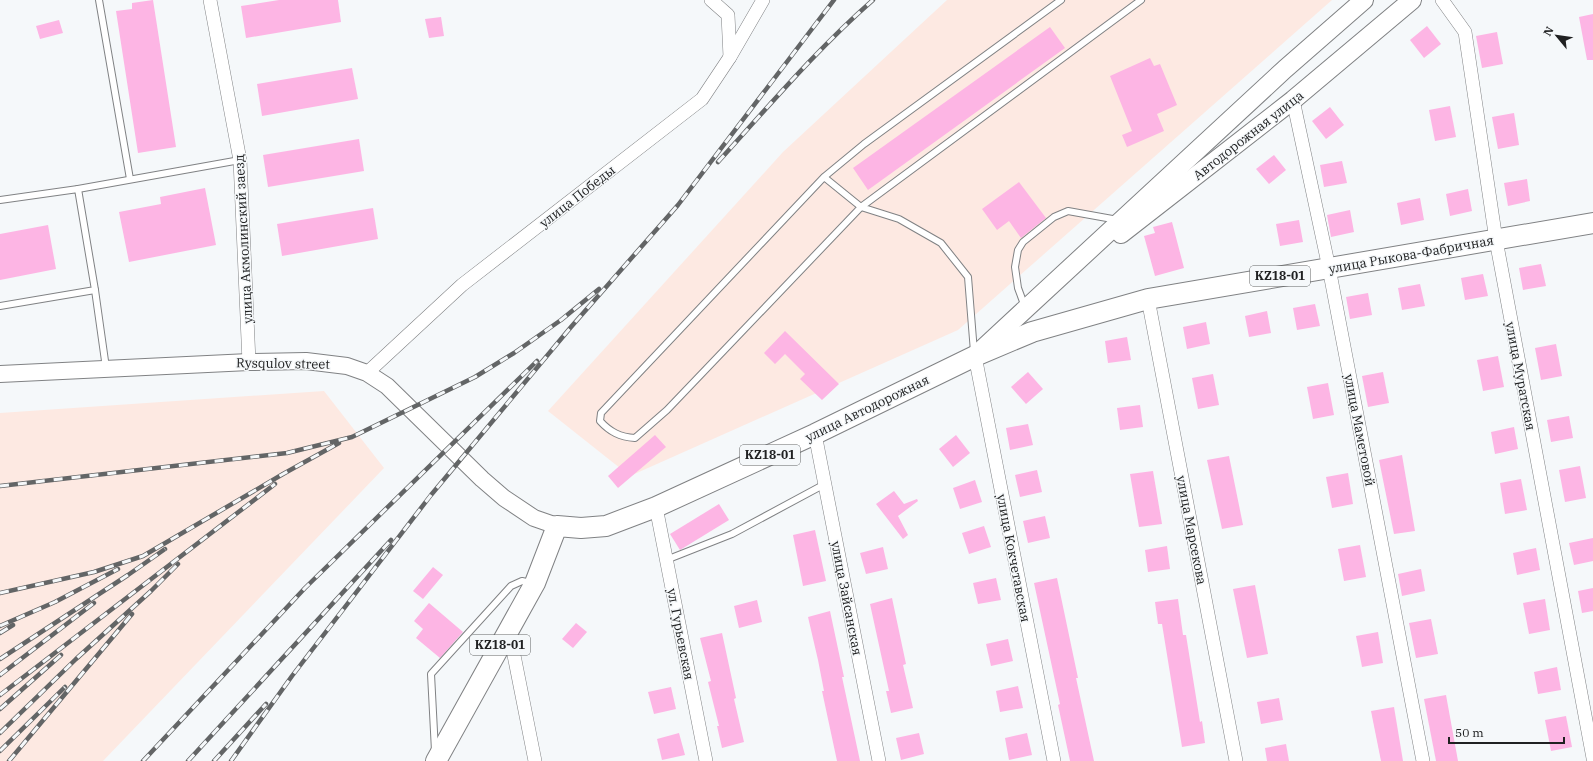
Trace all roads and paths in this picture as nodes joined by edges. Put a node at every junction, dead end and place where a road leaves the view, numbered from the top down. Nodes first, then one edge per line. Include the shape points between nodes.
1 (99, 0) edge
2 (210, 0) edge
3 (710, 0) edge
4 (762, 0) edge
5 (1062, 0) edge
6 (1141, 0) edge
7 (1364, 0) edge
8 (1412, 0) edge
9 (1442, 0) edge
10 (730, 57) junction
11 (1292, 100) junction
12 (240, 160) junction
13 (824, 177) junction
14 (130, 180) junction
15 (78, 189) junction
16 (0, 200) edge
17 (861, 207) junction
18 (1120, 221) junction
19 (1593, 223) edge
20 (1496, 240) junction
21 (1078, 262) junction
22 (1329, 268) junction
23 (95, 290) junction
24 (1148, 299) junction
25 (0, 306) edge
26 (1026, 309) junction
27 (975, 356) junction
28 (249, 362) junction
29 (106, 369) junction
30 (367, 373) junction
31 (0, 374) edge
32 (815, 434) junction
33 (825, 484) junction
34 (656, 507) junction
35 (557, 526) junction
36 (666, 560) junction
37 (535, 583) junction
38 (509, 630) junction
39 (1593, 758) edge
40 (436, 761) edge
41 (535, 761) edge
42 (706, 761) edge
43 (879, 761) edge
44 (1054, 761) edge
45 (1236, 761) edge
46 (1423, 761) edge

1 - 14 lane
2 - 12 street, улица Акмолинский заезд
3 - 10 street via 728,15
4 - 10 street, улица Победы
5 - 13 lane via 864,144
6 - 17 lane
7 - 18 main road, Автодорожная улица
8 - 11 main road, Автодорожная улица
9 - 20 street, улица Муратская via 1465,32
10 - 30 street, улица Победы via 702,99 462,285
11 - 21 main road, Автодорожная улица via 1105,248
11 - 22 street, улица Маметовой
12 - 14 lane
12 - 28 street, улица Акмолинский заезд
13 - 17 lane
13 - 17 lane via 601,413 600,421 606,427 623,437 635,438 667,410
14 - 15 lane
15 - 16 lane
15 - 23 lane
17 - 27 lane via 899,219 941,243 968,277
18 - 21 main road, Автодорожная улица
18 - 26 lane via 1068,211 1054,217 1023,242 1018,250 1015,267 1018,288
19 - 20 main road, улица Рыкова-Фабричная / KZ18-01
20 - 22 main road, улица Рыкова-Фабричная / KZ18-01
20 - 39 street, улица Муратская
21 - 26 main road, Автодорожная улица
22 - 24 main road, улица Рыкова-Фабричная / KZ18-01
22 - 46 street, улица Маметовой
23 - 25 lane
23 - 29 lane
24 - 27 main road, улица Рыкова-Фабричная / KZ18-01 via 1032,332
24 - 45 street, улица Марсекова
26 - 27 main road, Автодорожная улица
27 - 32 main road, улица Автодорожная / KZ18-01
27 - 44 street, улица Кокчетавская
28 - 29 street, Rysqulov street
28 - 30 street, Rysqulov street via 327,363
29 - 31 street, Rysqulov street
30 - 35 street, Rysqulov street via 387,386 504,498 534,518
32 - 33 street, улица Зайсанская
32 - 34 main road, улица Автодорожная / KZ18-01
33 - 36 lane via 732,534
33 - 43 street, улица Зайсанская
34 - 35 main road, улица Автодорожная / KZ18-01 via 606,526
34 - 36 street, ул. Гурьевская
35 - 37 main road, KZ18-01
36 - 42 street, ул. Гурьевская
37 - 38 main road, KZ18-01
37 - 40 lane via 522,582 511,586 431,674
38 - 40 main road, KZ18-01
38 - 41 street

